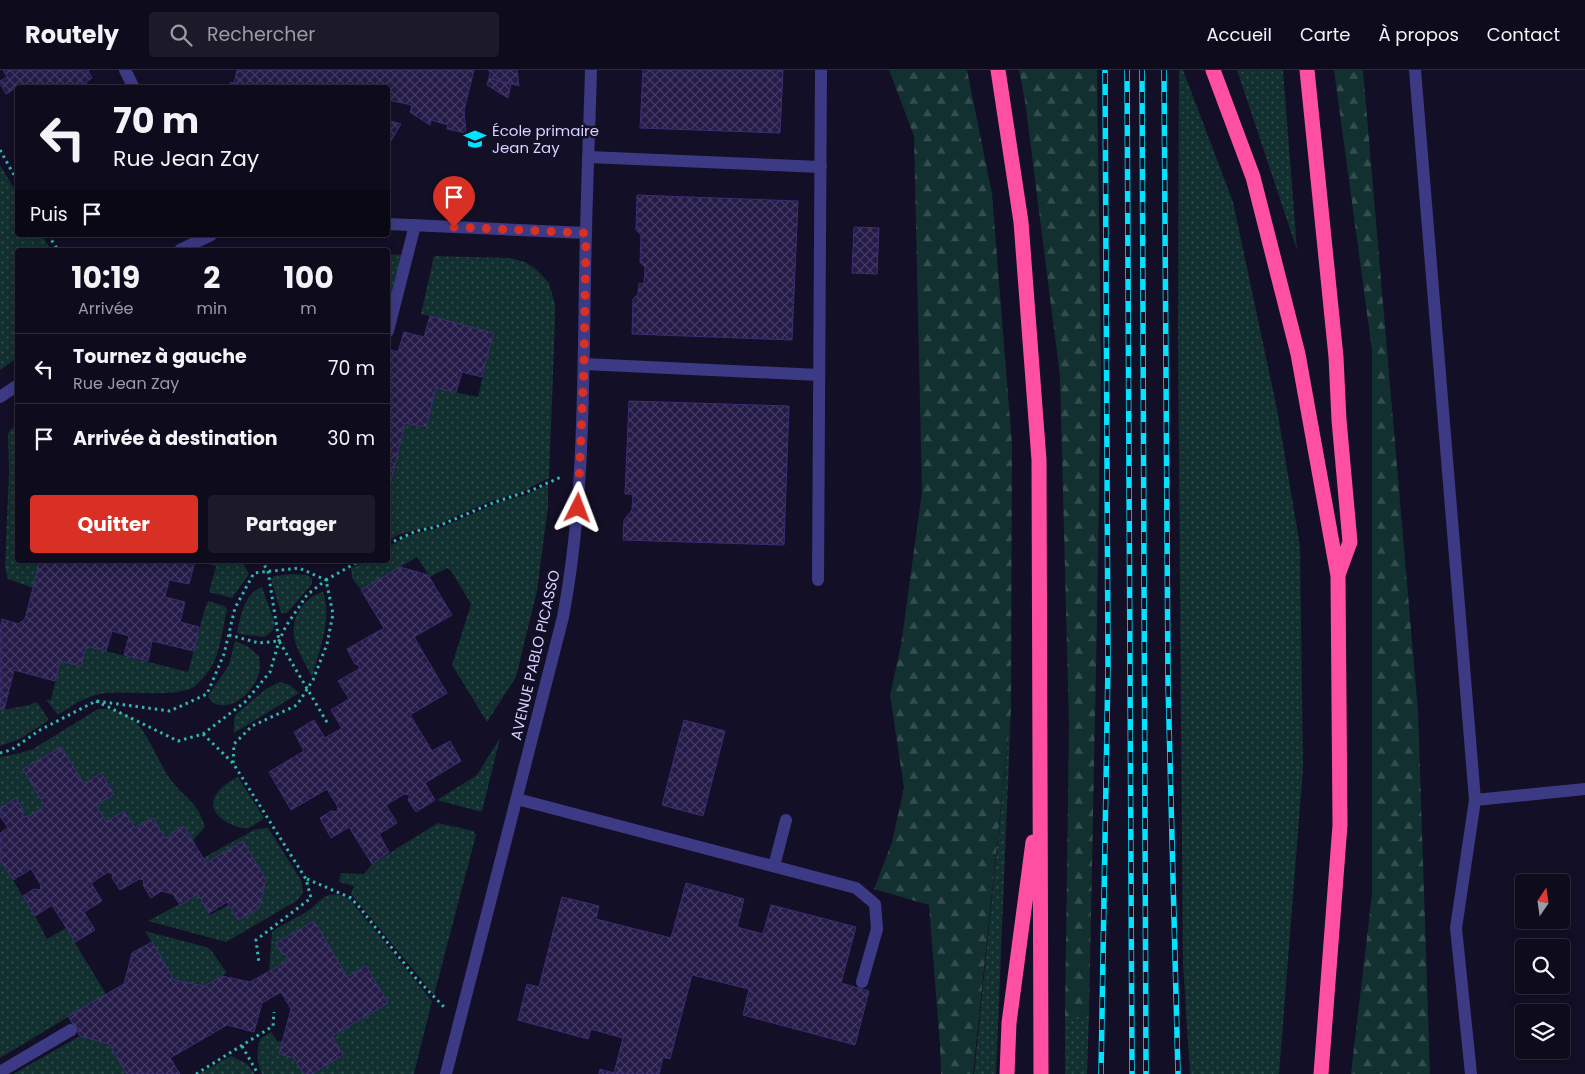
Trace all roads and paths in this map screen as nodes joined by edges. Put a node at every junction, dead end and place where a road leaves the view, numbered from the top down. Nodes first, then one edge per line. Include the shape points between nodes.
1 (125, 70) edge
2 (591, 70) edge
3 (822, 70) edge
4 (998, 70) edge
5 (1213, 70) edge
6 (1307, 70) edge
7 (1416, 70) edge
8 (132, 85) edge
9 (0, 150) edge
10 (588, 158) junction
11 (821, 168) junction
12 (15, 177) edge
13 (390, 224) edge
14 (415, 225) junction
15 (586, 233) junction
16 (49, 237) edge
17 (204, 237) edge
18 (57, 248) edge
19 (184, 248) edge
20 (390, 323) edge
21 (584, 364) junction
22 (819, 375) junction
23 (15, 387) edge
24 (0, 397) edge
25 (579, 470) junction
26 (390, 543) edge
27 (263, 563) edge
28 (356, 563) edge
29 (268, 571) junction
30 (1338, 576) junction
31 (326, 580) junction
32 (818, 580) dead end
33 (228, 635) junction
34 (279, 641) junction
35 (308, 689) junction
36 (96, 701) junction
37 (328, 724) dead end
38 (203, 734) junction
39 (0, 753) edge
40 (233, 763) junction
41 (1041, 781) junction
42 (1585, 789) edge
43 (517, 799) junction
44 (1475, 800) junction
45 (786, 820) dead end
46 (774, 866) junction
47 (306, 879) junction
48 (258, 963) dead end
49 (862, 982) dead end
50 (434, 998) dead end
51 (274, 1012) dead end
52 (71, 1030) dead end
53 (242, 1046) junction
54 (0, 1072) edge
55 (196, 1074) edge
56 (258, 1074) edge
57 (446, 1074) edge
58 (1007, 1074) edge
59 (1041, 1074) edge
60 (1321, 1074) edge
61 (1471, 1074) edge

1 - 8 street
2 - 10 street, AVENUE PABLO PICASSO
3 - 11 street
4 - 41 highway via 1022,222 1040,460
5 - 30 highway via 1253,177 1298,354
6 - 30 highway via 1336,357 1350,542
7 - 44 street
9 - 12 path
10 - 11 street
10 - 15 street, AVENUE PABLO PICASSO
11 - 22 street
13 - 14 street
14 - 15 street
14 - 20 street
15 - 21 street, AVENUE PABLO PICASSO
16 - 18 path
17 - 19 street
21 - 22 street
21 - 25 street, AVENUE PABLO PICASSO
22 - 32 street
23 - 24 street
25 - 26 path
25 - 43 street, AVENUE PABLO PICASSO via 577,526 563,617
27 - 29 path
28 - 31 path
29 - 31 path via 299,568
29 - 33 path via 254,573 235,608
29 - 34 path
30 - 60 highway via 1340,825
31 - 34 path via 307,595
31 - 35 path via 332,614 327,644
33 - 34 path via 259,643
33 - 36 path via 224,654 207,694 170,711
34 - 35 path
34 - 38 path via 270,672 246,702
35 - 37 path
35 - 40 path via 297,705 252,726 234,744
36 - 38 path via 178,741
36 - 39 path
38 - 40 path
40 - 47 path
41 - 58 highway via 1009,1023
41 - 59 highway
42 - 44 street
43 - 46 street
43 - 57 street, AVENUE PABLO PICASSO
44 - 61 street via 1456,928
45 - 46 street
46 - 49 street via 856,888 875,904 877,929
47 - 48 path via 311,898 256,940
47 - 50 path via 351,898
51 - 53 path via 273,1026
52 - 54 street
53 - 55 path
53 - 56 path

